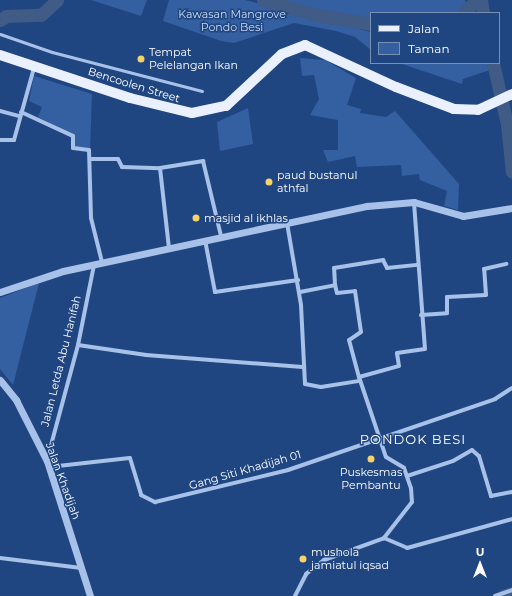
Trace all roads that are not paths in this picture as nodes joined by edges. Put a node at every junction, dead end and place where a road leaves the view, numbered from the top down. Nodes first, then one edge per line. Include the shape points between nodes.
1 (0, 34) edge
2 (0, 56) edge
3 (34, 68) junction
4 (202, 91) dead end
5 (512, 94) edge
6 (0, 111) edge
7 (20, 114) junction
8 (0, 140) edge
9 (91, 159) junction
10 (160, 168) junction
11 (414, 202) junction
12 (512, 208) edge
13 (287, 223) junction
14 (221, 236) junction
15 (205, 240) junction
16 (169, 248) junction
17 (102, 262) junction
18 (506, 264) dead end
19 (94, 265) junction
20 (418, 265) junction
21 (298, 280) junction
22 (335, 285) junction
23 (0, 292) edge
24 (300, 292) junction
25 (421, 315) junction
26 (78, 345) junction
27 (303, 367) junction
28 (359, 379) junction
29 (0, 380) edge
30 (512, 388) edge
31 (379, 439) junction
32 (48, 464) junction
33 (407, 476) junction
34 (512, 492) edge
35 (512, 518) edge
36 (384, 538) junction
37 (0, 558) edge
38 (82, 568) junction
39 (512, 590) edge
40 (90, 596) edge
41 (295, 596) edge
42 (495, 596) edge

1 - 4 lane via 52,52
2 - 3 main road, Bencoolen Street
3 - 5 main road, Bencoolen Street via 130,98 182,112 200,113 226,106 282,54 304,45 447,107 466,110 490,107
3 - 7 street
6 - 7 street
7 - 8 street via 14,140
7 - 9 street via 72,136 72,148 89,150
9 - 10 street via 118,159 122,167
9 - 17 street via 89,200
10 - 14 street via 203,161
10 - 16 street
11 - 12 street via 457,216
11 - 13 street via 367,206
11 - 20 street
13 - 14 street
13 - 21 street
14 - 15 street
15 - 16 street
15 - 21 street via 215,292
16 - 17 street
17 - 19 street
18 - 25 street via 484,269 486,295 447,297 447,313
19 - 23 street via 55,273
19 - 26 street, Jalan Letda Abu Hanifah
20 - 22 street via 387,268 383,260 334,268
20 - 25 street
21 - 24 street
22 - 24 street
22 - 28 street via 337,293 355,293 361,332 349,340
24 - 27 street
25 - 28 street via 425,349 397,354 399,366
26 - 27 street via 146,355
26 - 32 street, Jalan Letda Abu Hanifah
27 - 28 street via 305,384 308,387
28 - 31 street
29 - 32 street, Jalan Khadijah via 16,400
30 - 31 street, Gang Siti Khadijah 01 via 495,399
31 - 32 street, Gang Siti Khadijah 01 via 288,470 155,502 141,495 130,458
31 - 33 street via 386,457 402,466
32 - 38 street, Jalan Khadijah
33 - 34 street via 449,462 472,450 479,456 491,496
33 - 36 street via 412,502
35 - 36 street via 407,548
36 - 41 street via 324,560 306,574
37 - 38 street
38 - 40 street, Jalan Khadijah
39 - 42 street

